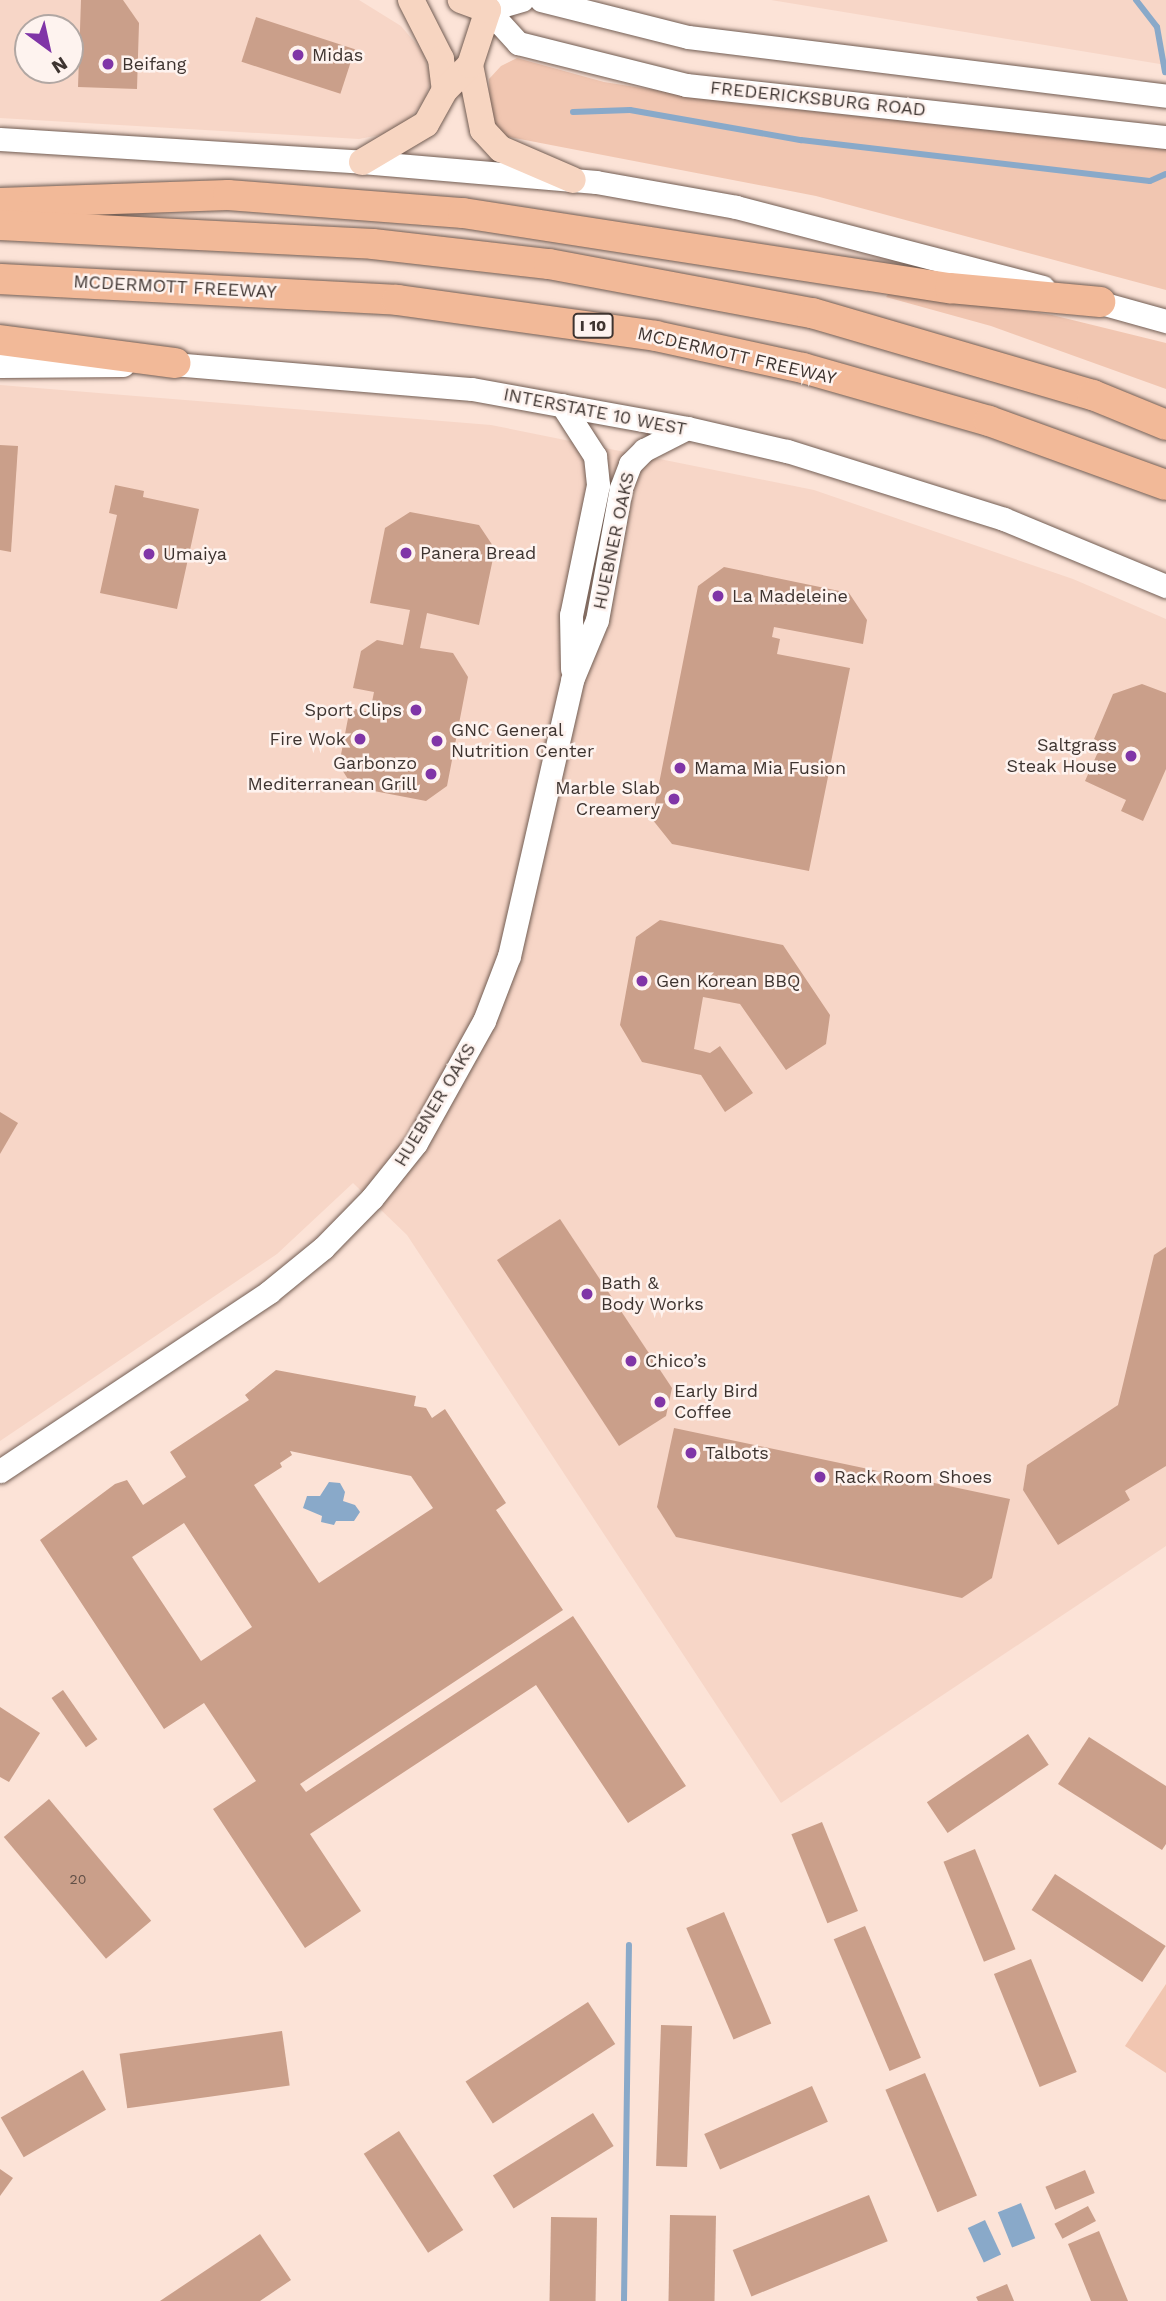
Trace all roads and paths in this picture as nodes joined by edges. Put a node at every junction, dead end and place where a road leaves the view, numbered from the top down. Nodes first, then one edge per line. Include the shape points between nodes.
1 (411, 0) edge
2 (461, 0) edge
3 (522, 0) edge
4 (541, 0) edge
5 (488, 10) junction
6 (470, 65) junction
7 (445, 90) junction
8 (1166, 96) edge
9 (1166, 137) edge
10 (0, 139) edge
11 (362, 162) junction
12 (573, 180) junction
13 (0, 203) edge
14 (0, 225) edge
15 (0, 279) edge
16 (1100, 302) junction
17 (1166, 321) edge
18 (0, 340) edge
19 (174, 363) junction
20 (0, 366) edge
21 (562, 405) junction
22 (1166, 425) edge
23 (687, 428) junction
24 (1166, 485) edge
25 (1166, 586) edge
26 (572, 680) junction
27 (0, 1471) edge

1 - 7 main road via 441,59
2 - 5 main road, FREDERICKSBURG ROAD
3 - 5 main road
4 - 8 main road via 688,37
5 - 6 main road
5 - 9 main road, FREDERICKSBURG ROAD via 518,43 685,85
6 - 7 main road
6 - 12 main road via 483,130 501,149
7 - 11 main road via 426,124
10 - 11 main road
11 - 12 main road
12 - 16 main road via 736,207
13 - 16 highway via 92,196 228,195 463,213 950,288
14 - 22 highway via 373,244 549,264 812,313 1093,395
15 - 24 highway, MCDERMOTT FREEWAY / I 10 via 397,300 656,336 803,368 989,421
16 - 17 main road
18 - 19 highway
19 - 20 main road, INTERSTATE 10 WEST via 55,369
19 - 21 main road, INTERSTATE 10 WEST via 376,378
21 - 23 main road, INTERSTATE 10 WEST
21 - 26 main road, HUEBNER OAKS via 595,456 598,485 571,615
23 - 25 main road, INTERSTATE 10 WEST via 787,451 1004,519
23 - 26 main road, HUEBNER OAKS via 644,450 630,464 621,488 597,620
26 - 27 main road, HUEBNER OAKS via 509,956 464,1063 416,1143 343,1228 269,1292

